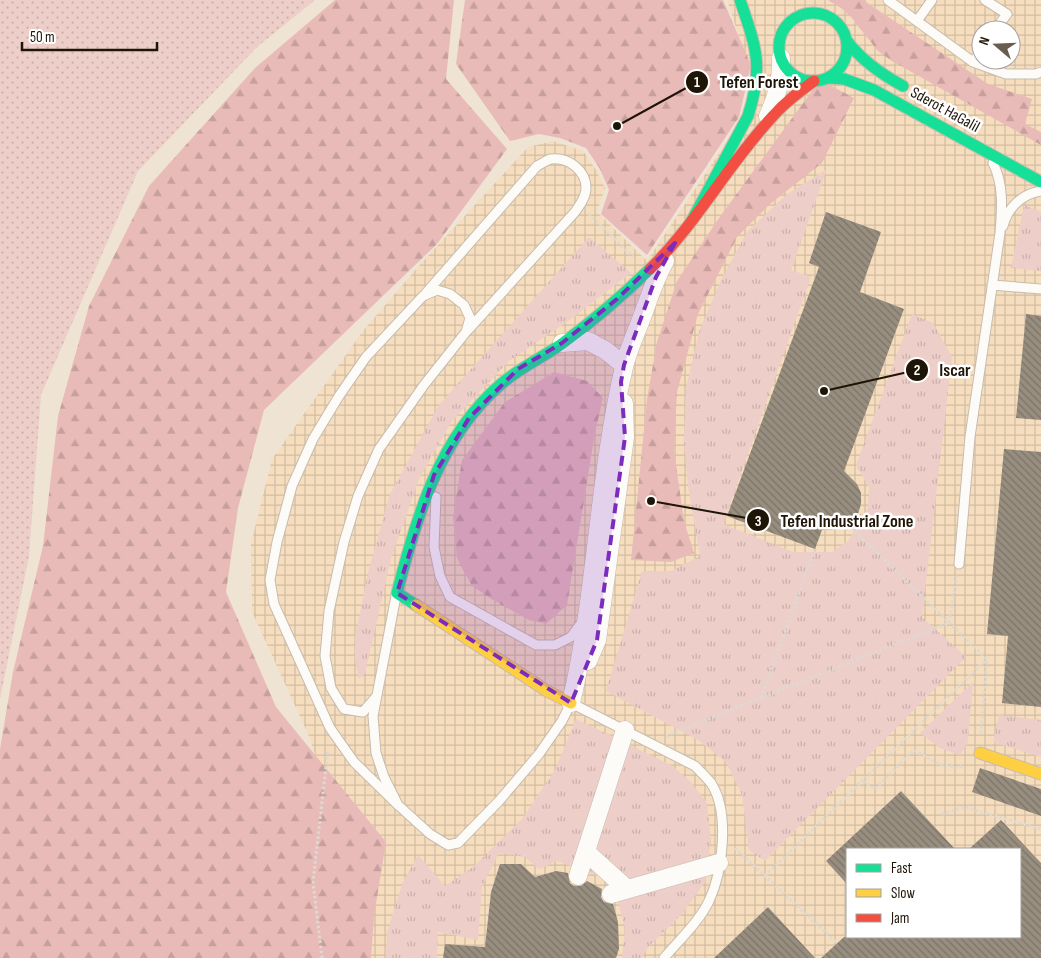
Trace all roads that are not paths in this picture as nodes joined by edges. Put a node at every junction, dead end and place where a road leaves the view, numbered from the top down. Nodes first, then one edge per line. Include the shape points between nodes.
1 (740, 0) edge
2 (888, 0) edge
3 (932, 0) edge
4 (985, 0) edge
5 (794, 6) dead end
6 (807, 13) junction
7 (1003, 20) edge
8 (917, 21) junction
9 (772, 31) dead end
10 (847, 40) junction
11 (780, 51) junction
12 (971, 61) edge
13 (995, 70) edge
14 (1041, 72) edge
15 (828, 78) junction
16 (814, 82) junction
17 (917, 94) dead end
18 (764, 125) junction
19 (987, 152) junction
20 (1041, 182) edge
21 (1041, 191) edge
22 (692, 220) junction
23 (1000, 233) junction
24 (675, 243) junction
25 (992, 285) junction
26 (1041, 289) edge
27 (423, 296) junction
28 (466, 332) junction
29 (562, 343) junction
30 (624, 365) junction
31 (621, 382) junction
32 (442, 459) junction
33 (959, 564) road end
34 (397, 593) junction
35 (588, 614) junction
36 (376, 697) junction
37 (571, 703) junction
38 (625, 730) junction
39 (980, 754) road end
40 (1041, 774) edge
41 (398, 805) junction
42 (586, 852) junction
43 (719, 863) junction
44 (578, 876) dead end
45 (664, 958) edge

1 - 22 street via 758,62 754,98 745,122
2 - 8 lane
3 - 8 lane
4 - 7 lane via 1007,14
5 - 6 street
6 - 10 street via 829,16 841,26
6 - 11 street via 787,24 781,34
8 - 12 lane
9 - 11 street
10 - 15 street via 844,64
10 - 17 street, Sderot HaGalil via 863,61
11 - 16 street via 783,65 790,73
11 - 18 street via 778,90
13 - 14 lane via 1006,74
15 - 16 street
15 - 19 street, Sderot HaGalil via 844,79 874,90
16 - 18 street via 789,99
18 - 22 street
19 - 20 street, Sderot HaGalil
19 - 23 lane via 1000,185
21 - 23 lane via 1030,193 1011,208
22 - 24 street
23 - 25 lane
24 - 29 street via 617,299
24 - 30 street via 656,277
25 - 26 lane
25 - 33 lane via 970,436
27 - 28 lane via 437,290 450,294 464,306 470,318
27 - 28 lane via 537,166 549,160 571,162 579,169 586,188 580,205
27 - 41 lane via 366,357 313,439 292,486 270,580 274,604 330,728 354,762
28 - 36 lane via 379,449 358,496 344,542 329,611 325,656 331,688 344,709 363,712
29 - 30 street via 588,341
29 - 32 street via 518,369 492,391 469,418
30 - 31 street
31 - 35 street via 607,456
31 - 37 street via 626,411 625,437 597,640
32 - 34 street via 408,548
32 - 35 lane via 435,507 434,547 440,576 450,597 536,645 555,644 571,637
34 - 36 lane
34 - 37 street via 546,691
35 - 37 street
36 - 41 lane via 373,716 376,753
37 - 38 lane
37 - 41 lane via 539,754 458,843 448,845 430,834
38 - 42 street
38 - 43 lane via 695,766 711,783 720,805 723,838
39 - 40 street
42 - 43 street via 619,892
42 - 44 street
43 - 45 lane via 709,902

